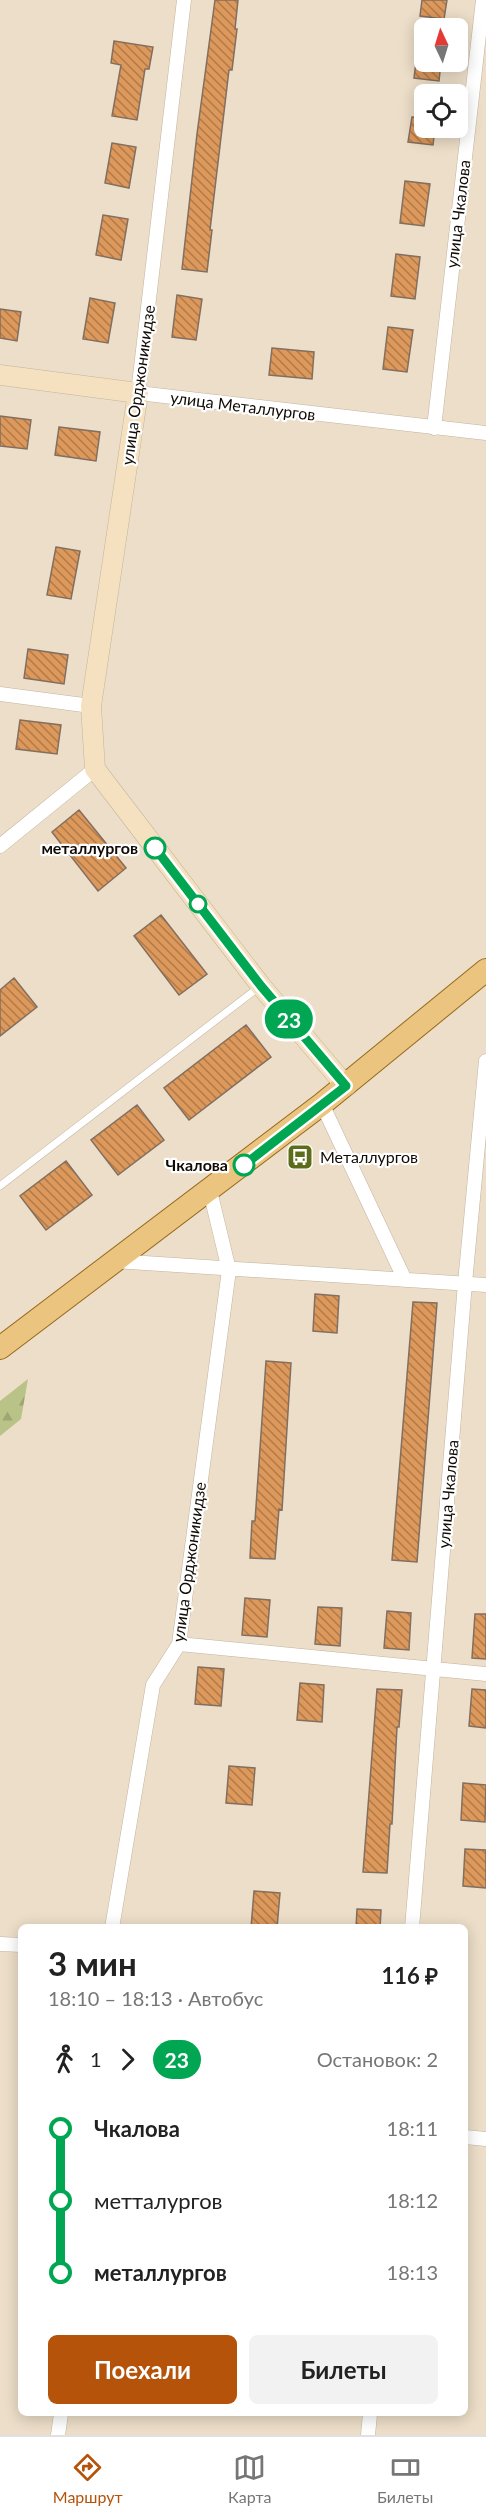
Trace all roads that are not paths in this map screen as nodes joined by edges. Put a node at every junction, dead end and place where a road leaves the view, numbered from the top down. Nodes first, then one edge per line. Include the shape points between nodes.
1 (184, 0) edge
2 (484, 3) edge
3 (0, 375) edge
4 (138, 393) junction
5 (434, 428) junction
6 (486, 433) edge
7 (0, 694) edge
8 (91, 706) junction
9 (95, 769) junction
10 (0, 846) edge
11 (486, 970) edge
12 (261, 986) junction
13 (486, 1061) edge
14 (346, 1086) junction
15 (322, 1104) junction
16 (0, 1186) edge
17 (210, 1191) junction
18 (114, 1261) junction
19 (229, 1270) junction
20 (405, 1280) junction
21 (465, 1283) junction
22 (486, 1285) edge
23 (0, 1348) edge
24 (179, 1644) junction
25 (434, 1670) junction
26 (486, 1674) edge
27 (113, 1924) edge
28 (412, 1924) edge
29 (0, 1944) edge
30 (18, 1945) edge
31 (468, 2137) edge
32 (486, 2139) edge
33 (61, 2416) edge
34 (370, 2416) edge
35 (58, 2435) edge
36 (368, 2435) edge

1 - 4 street, улица Орджоникидзе
2 - 5 street, улица Чкалова
3 - 4 main road, улица Металлургов
4 - 5 street, улица Металлургов
4 - 8 main road, улица Орджоникидзе
5 - 6 street, улица Металлургов
7 - 8 street
8 - 9 main road, улица Орджоникидзе
9 - 10 street
9 - 12 main road
11 - 14 main road
12 - 14 main road
12 - 16 lane
13 - 21 street, улица Чкалова
14 - 15 main road
15 - 17 main road
15 - 20 street
17 - 18 main road
17 - 19 street, улица Орджоникидзе
18 - 19 street
18 - 23 main road
19 - 20 street
19 - 24 street, улица Орджоникидзе
20 - 21 street
21 - 22 street
21 - 25 street, улица Чкалова
24 - 25 street
24 - 27 street, улица Орджоникидзе via 153,1685
25 - 26 street
25 - 28 street, улица Чкалова
29 - 30 street
31 - 32 street
33 - 35 street
34 - 36 street

